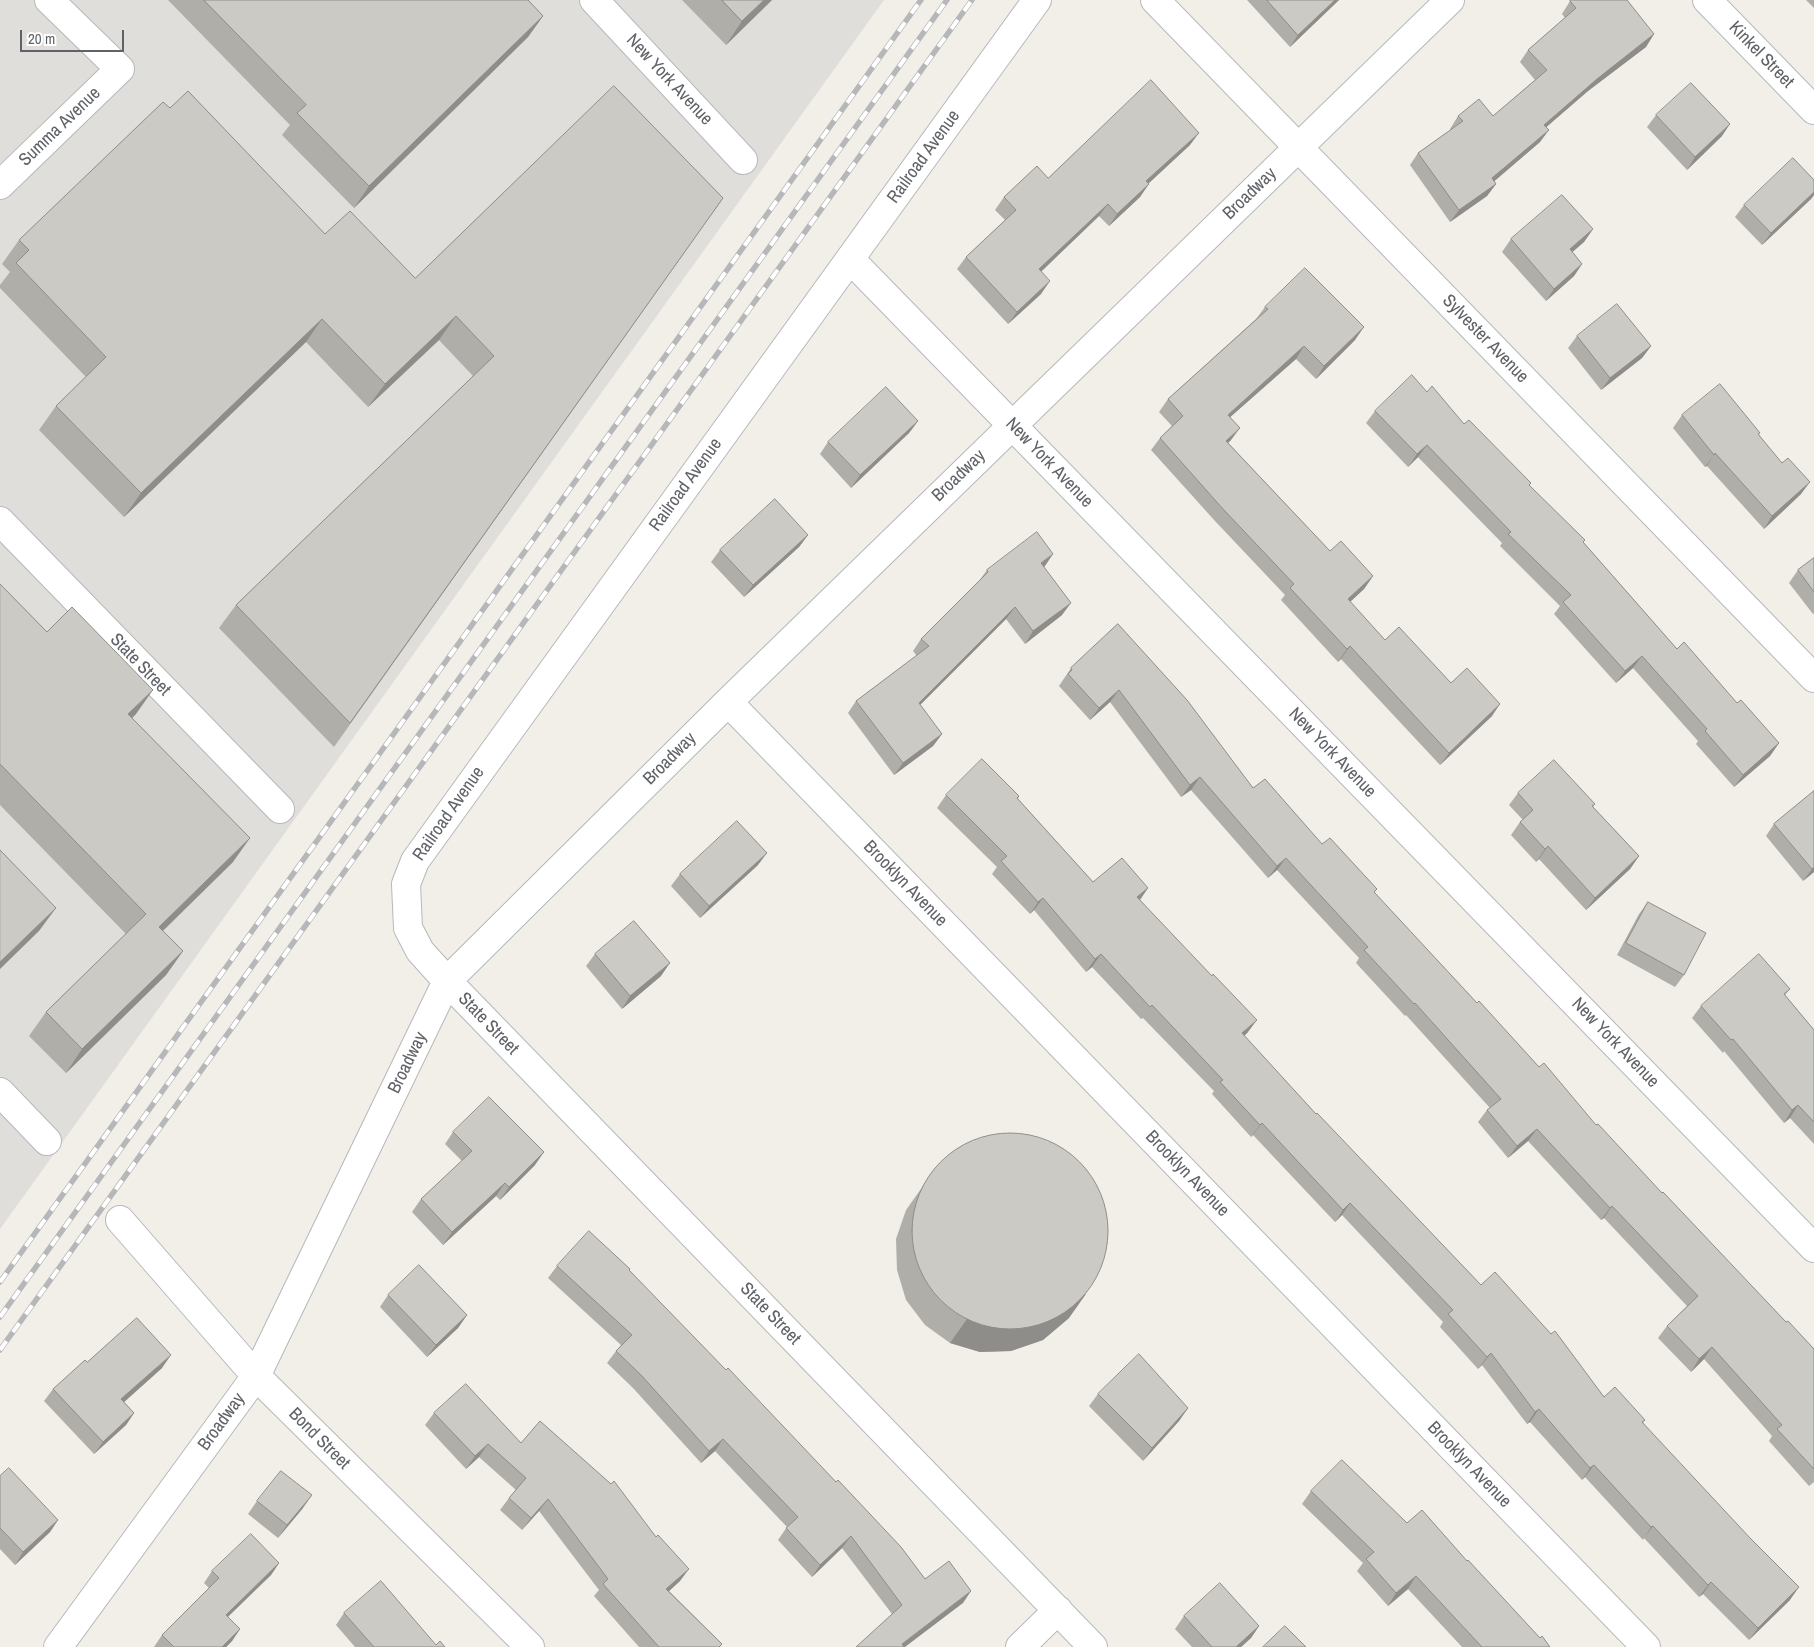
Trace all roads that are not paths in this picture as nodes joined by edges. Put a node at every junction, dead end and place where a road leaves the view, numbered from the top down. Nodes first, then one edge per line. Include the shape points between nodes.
1 (49, 0) edge
2 (594, 0) edge
3 (1037, 0) edge
4 (1155, 0) edge
5 (1450, 0) edge
6 (1707, 0) edge
7 (1814, 110) edge
8 (1298, 147) junction
9 (744, 160) dead end
10 (0, 185) edge
11 (850, 259) junction
12 (1012, 425) junction
13 (0, 521) edge
14 (1814, 678) edge
15 (728, 702) junction
16 (280, 809) dead end
17 (447, 981) junction
18 (0, 1092) edge
19 (47, 1141) dead end
20 (120, 1220) dead end
21 (1814, 1248) edge
22 (256, 1376) junction
23 (1058, 1610) junction
24 (58, 1647) edge
25 (530, 1647) edge
26 (1020, 1647) edge
27 (1093, 1647) edge
28 (1646, 1647) edge

1 - 10 street, Summa Avenue via 120,69
2 - 9 street, New York Avenue
3 - 11 street, Railroad Avenue
4 - 8 street, Sylvester Avenue
5 - 8 street, Broadway
6 - 7 street, Kinkel Street
8 - 12 street, Broadway
8 - 14 street, Sylvester Avenue
11 - 12 street, New York Avenue
11 - 17 street, Railroad Avenue via 415,861 406,884 408,928 420,951
12 - 15 street, Broadway
12 - 21 street, New York Avenue
13 - 16 street, State Street
15 - 17 street, Broadway
15 - 28 street, Brooklyn Avenue
17 - 22 street, Broadway
17 - 23 street, State Street
18 - 19 street
20 - 22 street, Bond Street
22 - 24 street, Broadway
22 - 25 street, Bond Street
23 - 26 street
23 - 27 street, State Street

